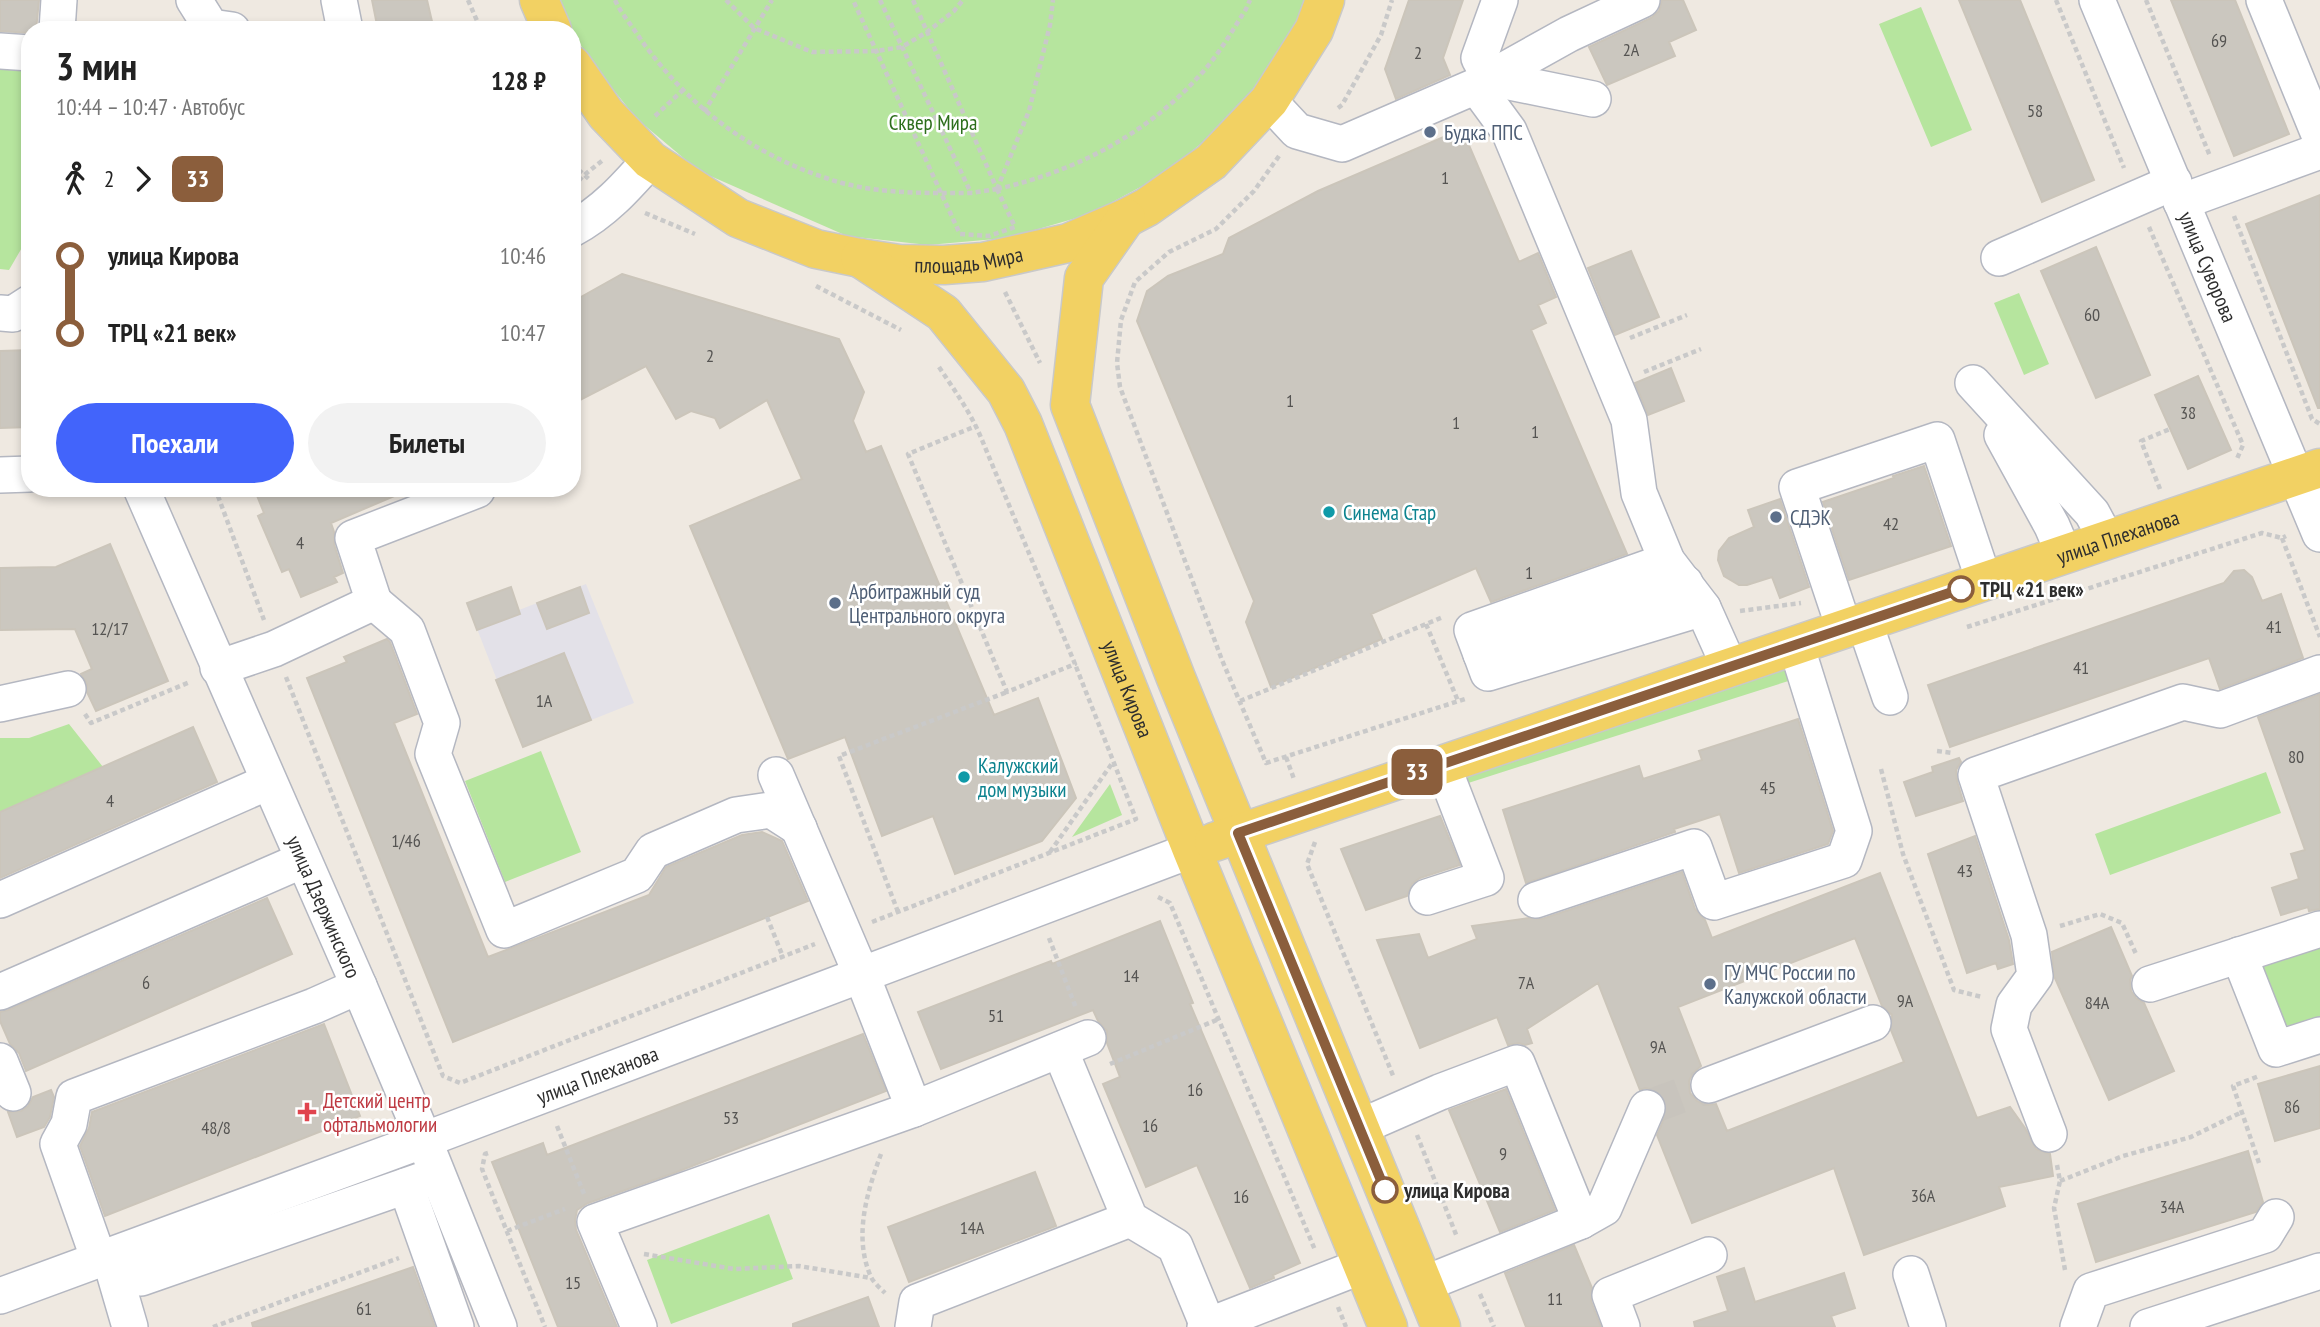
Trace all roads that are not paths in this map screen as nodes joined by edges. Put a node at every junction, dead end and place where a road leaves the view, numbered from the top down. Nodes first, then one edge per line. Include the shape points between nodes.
1 (59, 0) edge
2 (194, 0) edge
3 (339, 0) edge
4 (539, 0) edge
5 (1325, 0) edge
6 (1500, 0) edge
7 (1642, 0) edge
8 (2097, 0) edge
9 (2264, 0) edge
10 (58, 21) edge
11 (207, 21) edge
12 (343, 21) edge
13 (548, 21) edge
14 (0, 51) edge
15 (21, 52) edge
16 (581, 78) edge
17 (1483, 82) junction
18 (1593, 99) dead end
19 (1269, 101) junction
20 (2320, 137) edge
21 (2320, 151) edge
22 (650, 160) junction
23 (2178, 192) junction
24 (1126, 218) junction
25 (581, 224) edge
26 (860, 258) junction
27 (1999, 258) dead end
28 (21, 309) edge
29 (0, 313) edge
30 (2308, 472) edge
31 (21, 474) edge
32 (0, 475) edge
33 (144, 497) edge
34 (459, 497) edge
35 (2320, 534) edge
36 (2106, 539) junction
37 (2064, 554) junction
38 (1983, 581) junction
39 (1685, 584) junction
40 (374, 602) junction
41 (1854, 624) junction
42 (1796, 645) junction
43 (1729, 666) junction
44 (2320, 673) edge
45 (206, 674) junction
46 (68, 689) road end
47 (1889, 697) dead end
48 (0, 704) edge
49 (1442, 764) junction
50 (776, 775) dead end
51 (268, 782) junction
52 (799, 828) junction
53 (1238, 833) junction
54 (1192, 849) junction
55 (303, 860) junction
56 (1427, 897) dead end
57 (0, 900) edge
58 (1536, 900) dead end
59 (2320, 929) edge
60 (2239, 955) junction
61 (862, 976) junction
62 (2150, 984) road end
63 (359, 986) junction
64 (0, 992) edge
65 (1873, 1023) dead end
66 (2320, 1035) edge
67 (0, 1062) edge
68 (1709, 1085) tunnel mouth
69 (13, 1093) dead end
70 (1647, 1108) dead end
71 (914, 1109) junction
72 (1360, 1127) junction
73 (2049, 1134) road end
74 (424, 1140) junction
75 (422, 1180) junction
76 (2276, 1217) dead end
77 (1130, 1219) junction
78 (1581, 1221) junction
79 (1709, 1255) dead end
80 (104, 1257) junction
81 (1362, 1266) junction
82 (2320, 1271) edge
83 (1911, 1274) dead end
84 (141, 1278) dead end
85 (1424, 1284) junction
86 (0, 1296) edge
87 (913, 1326) edge
88 (130, 1327) edge
89 (456, 1327) edge
90 (499, 1327) edge
91 (639, 1327) edge
92 (1206, 1327) edge
93 (1388, 1327) edge
94 (1441, 1327) edge
95 (1622, 1327) edge
96 (1928, 1327) edge
97 (2078, 1327) edge
98 (2148, 1327) edge

1 - 10 street
2 - 11 street
3 - 12 street
4 - 13 main road
5 - 19 main road, площадь Мира via 1314,30
6 - 17 street via 1479,58
7 - 17 street
8 - 23 street, улица Суворова
9 - 20 street
14 - 15 street
16 - 22 main road, площадь Мира via 606,114
17 - 18 street
17 - 19 street via 1342,144 1297,131
17 - 39 street via 1509,131 1629,420 1639,493
19 - 24 main road, площадь Мира via 1211,162
21 - 23 street
22 - 25 street via 617,198
22 - 26 main road, площадь Мира via 738,218 816,248
23 - 27 street via 2136,197
23 - 30 street, улица Суворова
24 - 26 main road, площадь Мира via 1068,243 983,262 899,264
24 - 53 main road via 1084,278 1070,405
26 - 54 main road, улица Кирова via 943,313 1006,391
28 - 29 street via 13,314
30 - 35 street, улица Суворова
30 - 36 main road, улица Плеханова
31 - 32 street
33 - 45 street, улица Дзержинского
34 - 40 street via 353,538
36 - 37 main road, улица Плеханова
36 - 37 street via 2092,513 1973,383
37 - 38 main road, улица Плеханова
38 - 41 main road, улица Плеханова
38 - 41 street via 1937,440 1924,444 1797,487
39 - 39 street via 1488,673 1472,630
39 - 43 street
40 - 45 street via 274,649
40 - 52 street via 407,630 442,723 433,754 504,930 637,875 653,851 736,815 771,810
41 - 42 main road, улица Плеханова
41 - 47 street
42 - 43 main road, улица Плеханова
42 - 58 street via 1854,831 1843,860 1714,901 1694,846
43 - 49 main road, улица Плеханова
44 - 73 street via 2220,710 2183,702 1976,775 2029,935 2035,975 2014,1005 2009,1030
45 - 51 street, улица Дзержинского
46 - 48 street
49 - 53 main road, улица Плеханова
49 - 56 street via 1486,878
50 - 52 street
51 - 55 street, улица Дзержинского
51 - 57 street
52 - 61 street
53 - 54 main road, улица Плеханова
53 - 72 main road
54 - 61 street, улица Плеханова
54 - 81 main road, улица Кирова
55 - 63 street, улица Дзержинского
55 - 64 street
59 - 60 street
60 - 62 street
60 - 66 street via 2276,1049
61 - 71 street
61 - 74 street, улица Плеханова
63 - 74 street, улица Дзержинского
63 - 80 street via 74,1097 69,1124 58,1144
65 - 68 street
67 - 69 street
70 - 78 street via 1605,1208
71 - 77 street via 1074,1044
71 - 91 street via 590,1211
72 - 78 street via 1517,1063
72 - 85 main road
74 - 75 street, улица Дзержинского
74 - 80 street, улица Плеханова
75 - 84 street
75 - 89 street via 428,1247
75 - 90 street, улица Дзержинского
76 - 97 street via 2265,1236 2091,1291
77 - 87 street via 917,1302
77 - 92 street via 1175,1246
78 - 85 street
79 - 95 street via 1610,1295
80 - 86 street, улица Плеханова
80 - 88 street
81 - 92 street
81 - 93 main road, улица Кирова
82 - 98 street
83 - 96 street
85 - 94 main road

